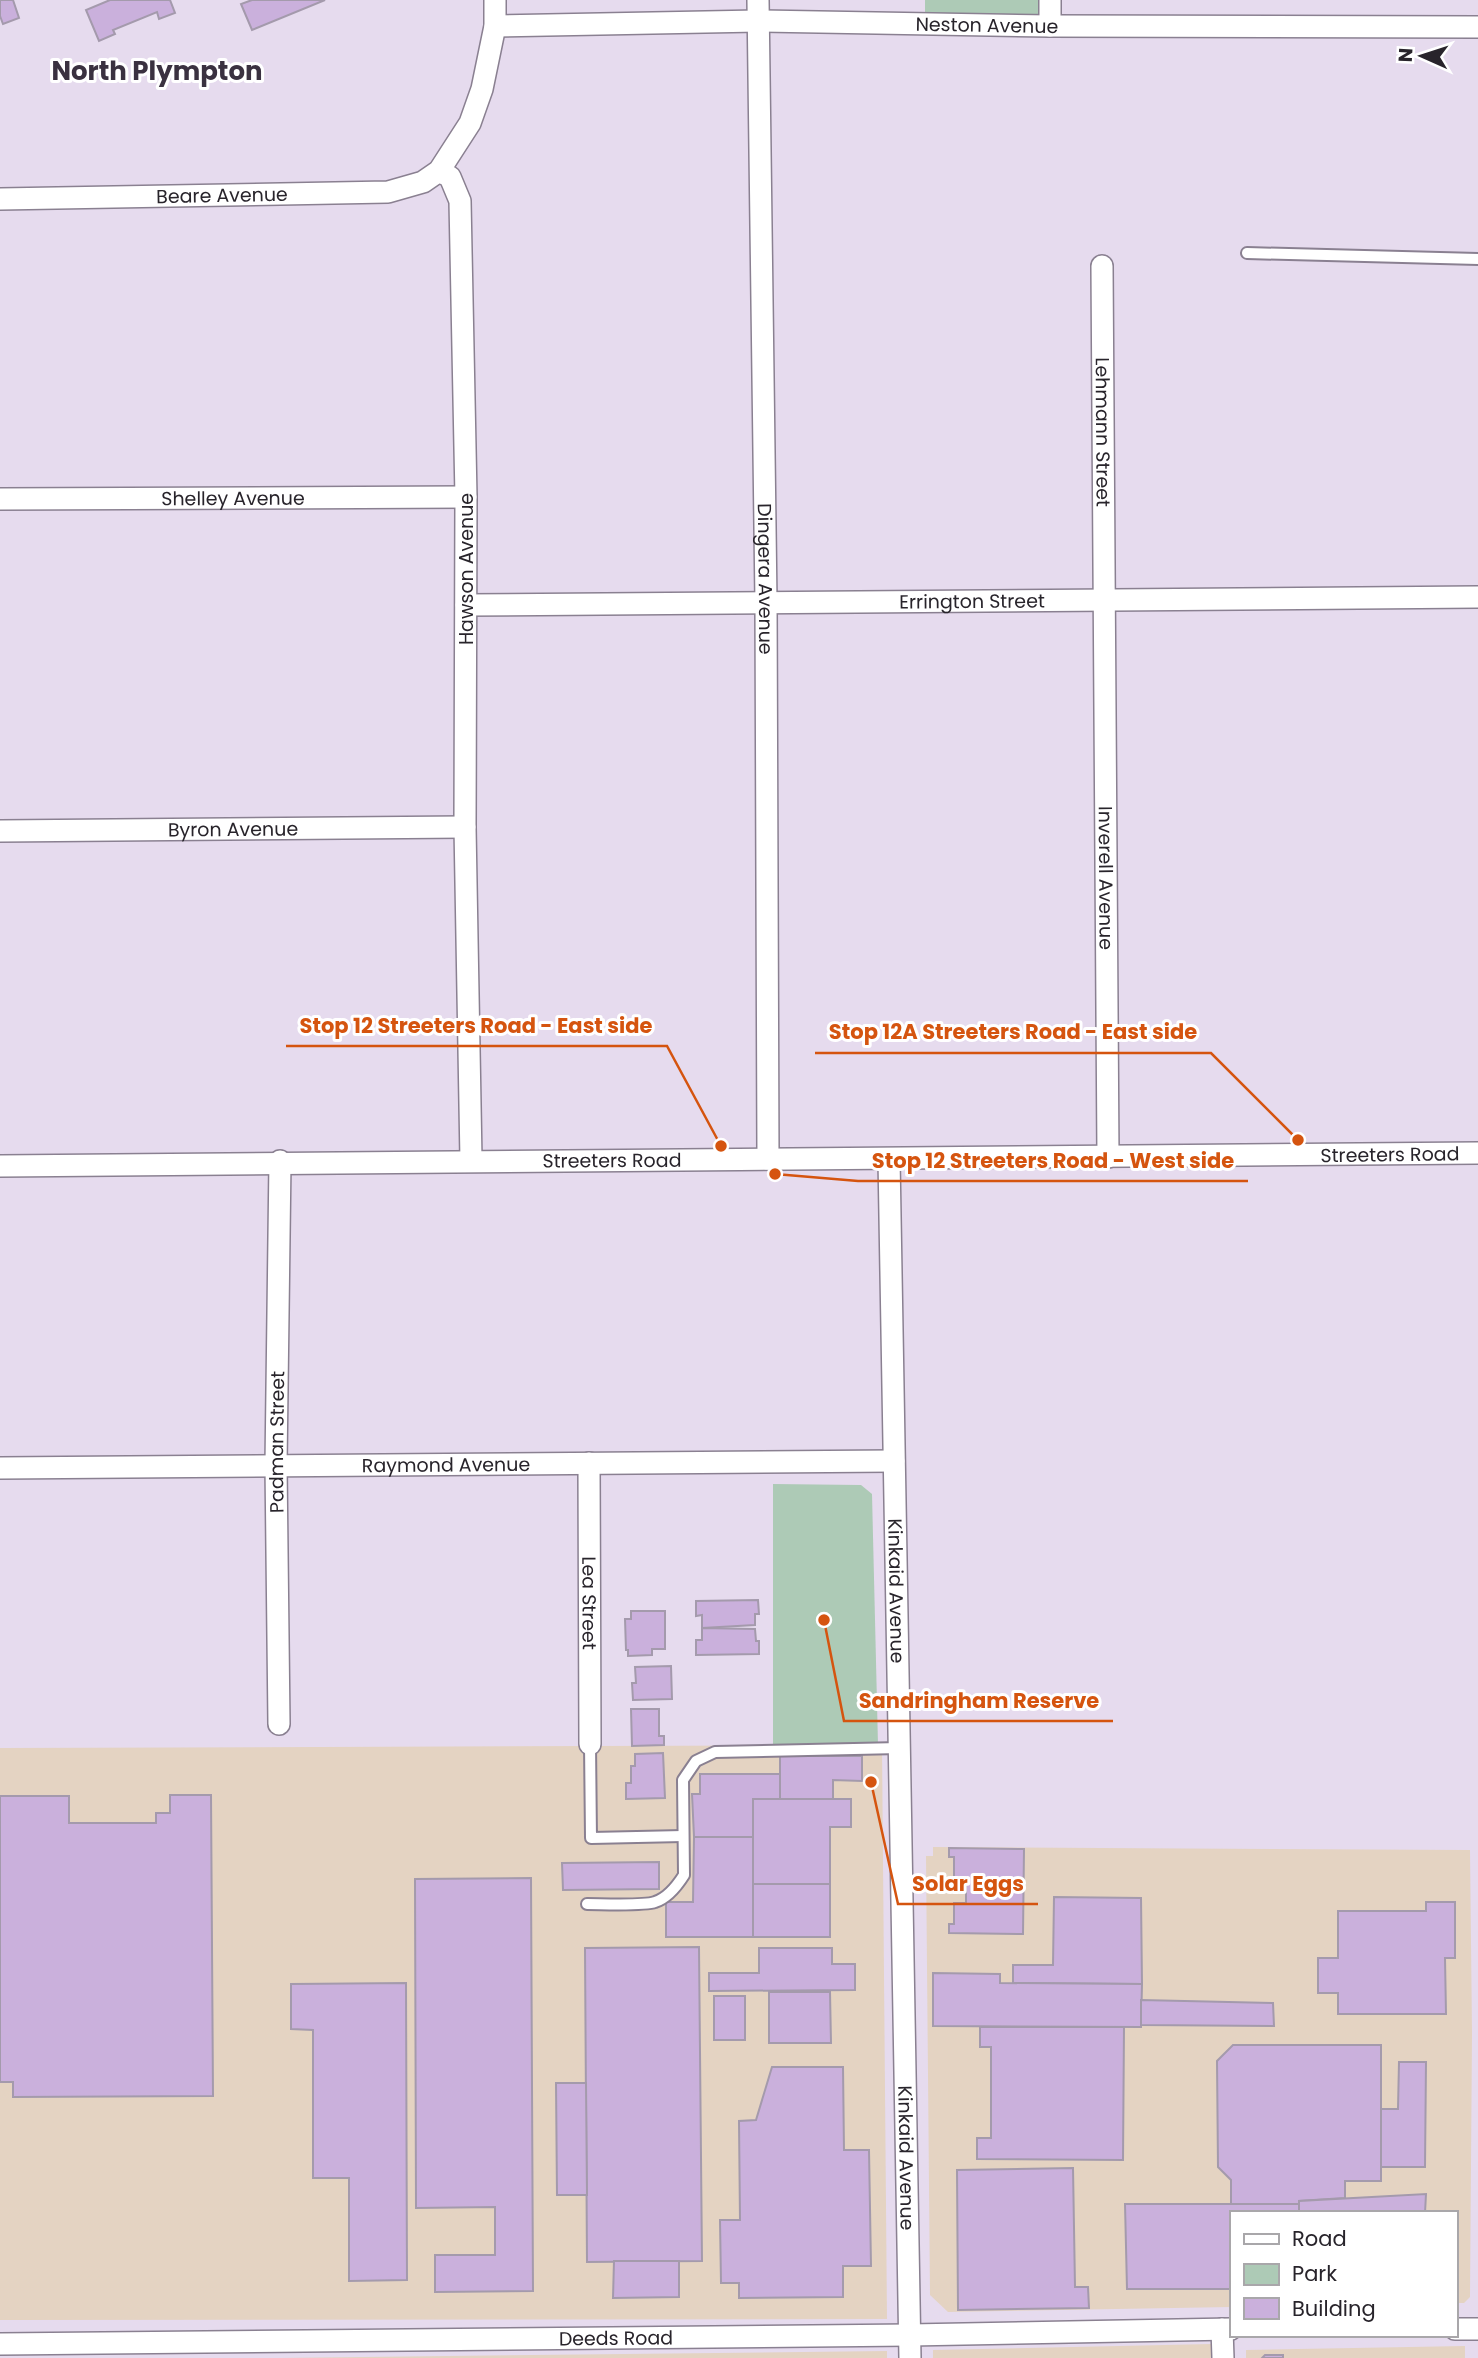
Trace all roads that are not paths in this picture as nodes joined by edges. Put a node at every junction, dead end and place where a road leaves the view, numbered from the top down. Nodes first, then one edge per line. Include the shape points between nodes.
1 (495, 0) edge
2 (1050, 0) edge
3 (758, 11) edge
4 (495, 26) junction
5 (1050, 26) junction
6 (1478, 27) edge
7 (439, 171) junction
8 (0, 199) edge
9 (1247, 253) dead end
10 (1478, 259) edge
11 (1102, 266) dead end
12 (466, 497) junction
13 (0, 499) edge
14 (1478, 597) edge
15 (1105, 599) junction
16 (766, 602) junction
17 (466, 605) junction
18 (465, 827) junction
19 (0, 831) edge
20 (1478, 1153) edge
21 (1108, 1157) junction
22 (768, 1159) junction
23 (889, 1159) junction
24 (471, 1160) junction
25 (280, 1161) junction
26 (0, 1166) edge
27 (894, 1461) junction
28 (589, 1463) junction
29 (276, 1465) junction
30 (0, 1468) edge
31 (279, 1724) dead end
32 (590, 1744) joint
33 (900, 1748) junction
34 (683, 1836) junction
35 (587, 1904) dead end
36 (1227, 2329) edge
37 (1457, 2329) edge
38 (1478, 2329) edge
39 (910, 2335) junction
40 (0, 2344) edge
41 (910, 2358) edge
42 (1223, 2358) edge

1 - 4 street
2 - 5 street
3 - 4 street, Neston Avenue
3 - 5 street, Neston Avenue
3 - 16 street, Dingera Avenue
4 - 7 street via 470,123
5 - 6 street, Neston Avenue
7 - 8 street, Beare Avenue via 423,182 388,192
7 - 12 street, Hawson Avenue via 450,177 460,201
9 - 10 lane
11 - 15 street, Lehmann Street
12 - 13 street, Shelley Avenue
12 - 17 street, Hawson Avenue
14 - 15 street, Errington Street
15 - 16 street, Errington Street
15 - 21 street, Inverell Avenue
16 - 17 street, Errington Street
16 - 22 street, Dingera Avenue
17 - 18 street, Hawson Avenue
18 - 19 street, Byron Avenue
18 - 24 street, Hawson Avenue
20 - 21 street, Streeters Road
21 - 23 street, Streeters Road
22 - 23 street, Streeters Road
22 - 24 street, Streeters Road
23 - 27 street, Kinkaid Avenue
24 - 25 street, Streeters Road
25 - 26 street, Streeters Road
25 - 29 street, Padman Street
27 - 28 street, Raymond Avenue
27 - 33 street, Kinkaid Avenue
28 - 29 street, Raymond Avenue
28 - 32 street, Lea Street
29 - 30 street, Raymond Avenue
29 - 31 street, Padman Street
32 - 34 lane via 591,1838
33 - 34 lane via 715,1752 705,1756 688,1769 683,1780
33 - 39 street, Kinkaid Avenue
34 - 35 lane via 684,1875 669,1894 655,1903
36 - 39 street, Deeds Road
36 - 42 street
37 - 38 street
39 - 40 street, Deeds Road
39 - 41 street, Kinkaid Avenue

